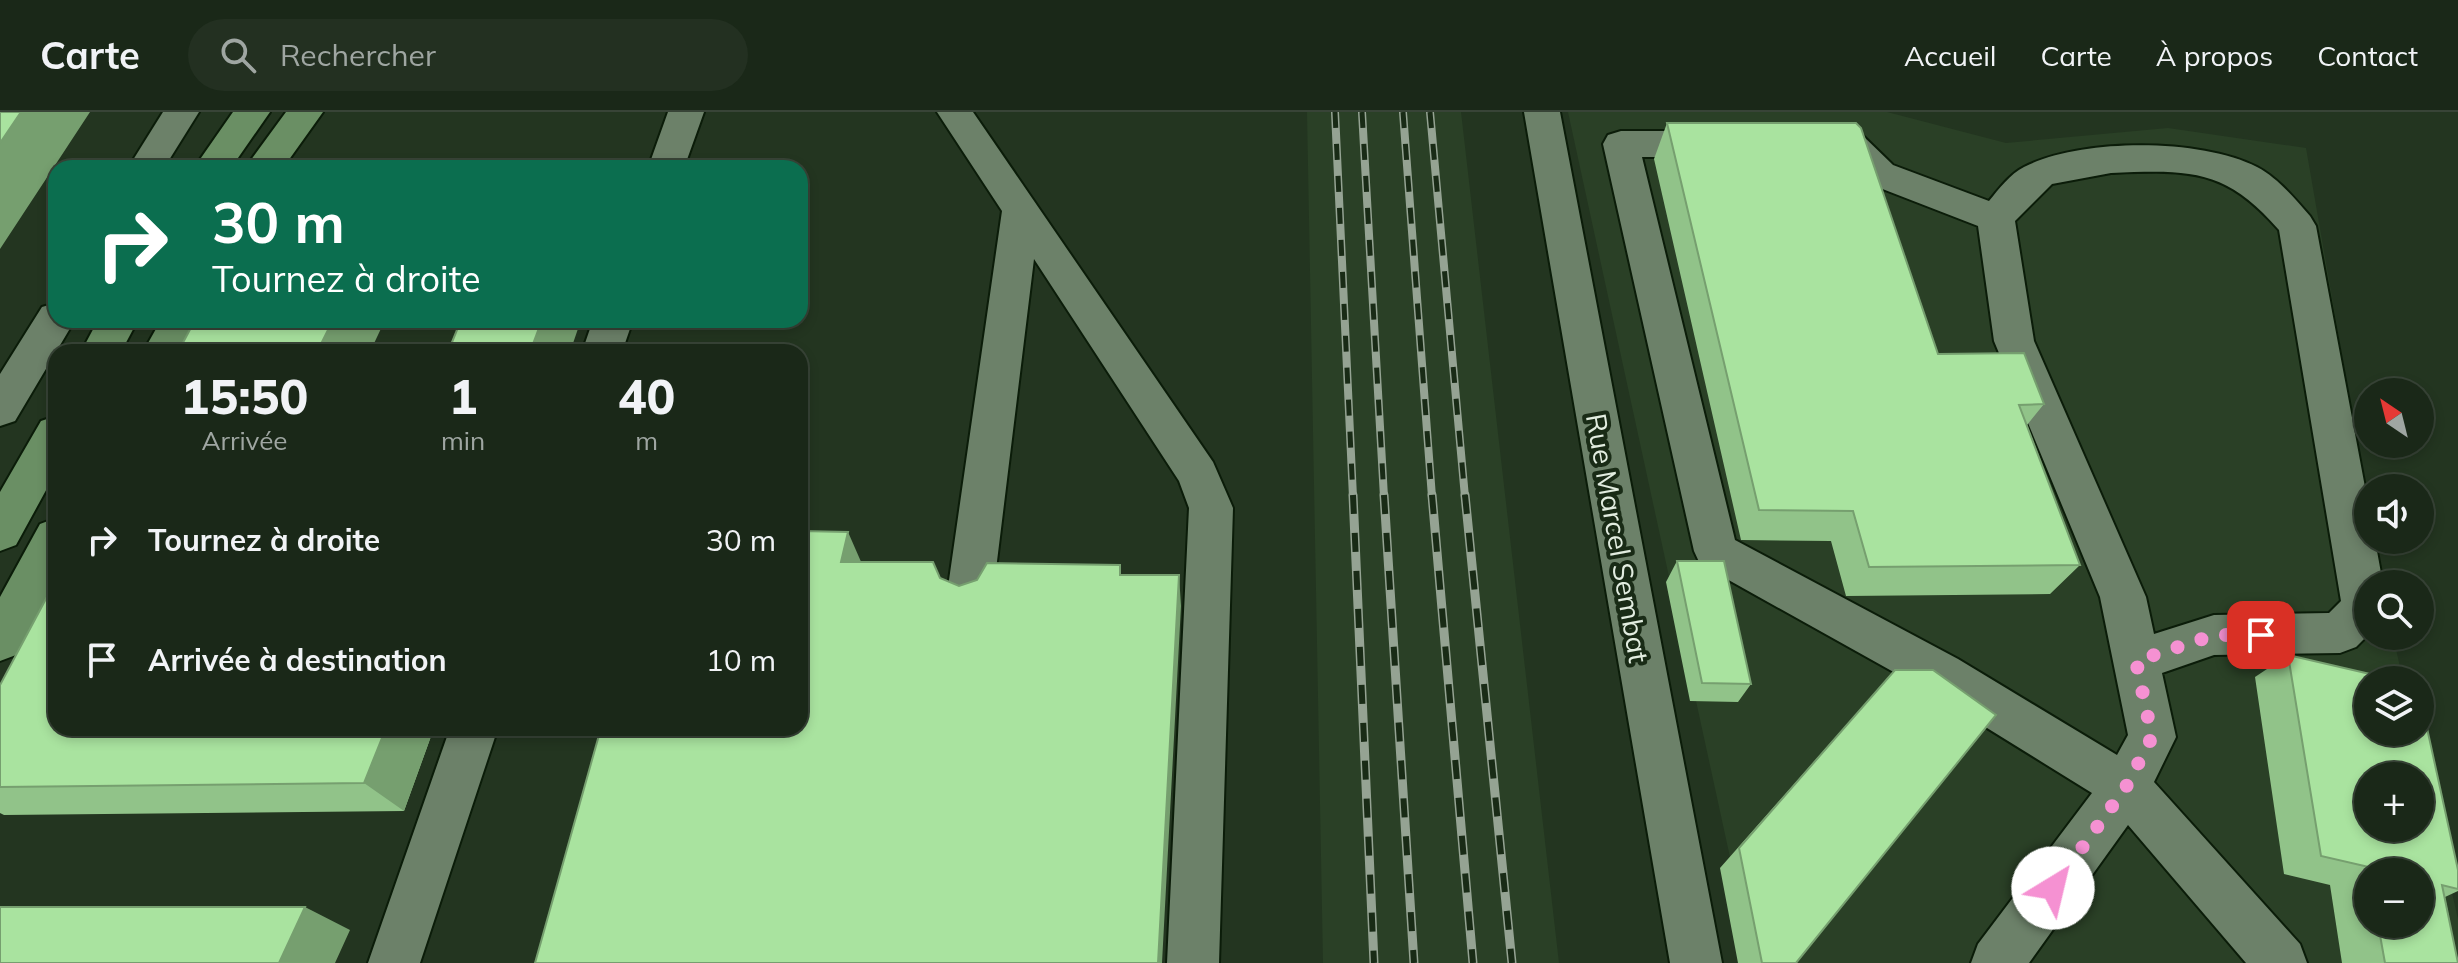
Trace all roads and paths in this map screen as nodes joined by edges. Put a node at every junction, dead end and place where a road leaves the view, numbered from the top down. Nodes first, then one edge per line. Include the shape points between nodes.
1 (181, 112) edge
2 (252, 112) edge
3 (305, 112) edge
4 (686, 112) edge
5 (955, 112) edge
6 (1542, 112) edge
7 (151, 160) edge
8 (218, 160) edge
9 (269, 160) edge
10 (669, 160) edge
11 (1021, 211) junction
12 (1996, 218) junction
13 (50, 328) edge
14 (0, 409) edge
15 (48, 447) edge
16 (0, 532) edge
17 (48, 552) edge
18 (970, 594) edge
19 (0, 641) edge
20 (2136, 661) junction
21 (471, 736) edge
22 (2126, 787) junction
23 (394, 963) edge
24 (1193, 963) edge
25 (1696, 963) edge
26 (1997, 963) edge
27 (2281, 963) edge

1 - 7 street
2 - 8 main road
3 - 9 main road
4 - 10 street
5 - 11 street
6 - 25 street, Rue Marcel Sembat
11 - 18 street
11 - 24 street via 1198,474 1211,508
12 - 20 street via 2014,341 2123,597
12 - 20 street via 2037,175 2107,160 2203,163 2242,175 2297,226 2365,607 2340,633 2214,635
12 - 22 street via 1880,174 1848,143 1621,144 1716,551 1941,674
13 - 14 street
15 - 16 main road
17 - 19 main road
20 - 22 street via 2152,737
21 - 23 street
22 - 26 street
22 - 27 street

